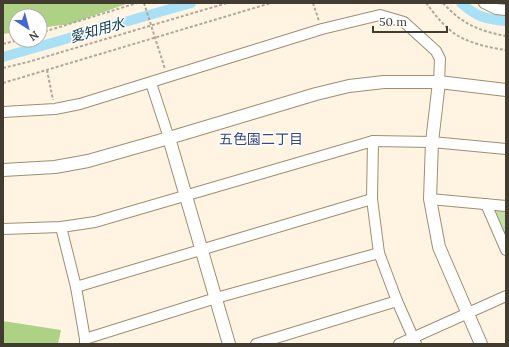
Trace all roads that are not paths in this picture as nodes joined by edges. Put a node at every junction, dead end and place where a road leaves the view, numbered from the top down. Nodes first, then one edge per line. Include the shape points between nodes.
1 (484, 3) edge
2 (506, 10) edge
3 (439, 82) junction
4 (151, 83) junction
5 (506, 90) edge
6 (3, 112) edge
7 (169, 138) junction
8 (373, 141) junction
9 (432, 142) junction
10 (506, 149) edge
11 (3, 170) edge
12 (186, 196) junction
13 (430, 198) junction
14 (372, 199) junction
15 (486, 204) junction
16 (506, 206) edge
17 (61, 227) junction
18 (3, 229) edge
19 (202, 249) junction
20 (506, 250) edge
21 (379, 253) junction
22 (76, 287) junction
23 (506, 296) edge
24 (216, 298) junction
25 (397, 301) junction
26 (467, 313) junction
27 (415, 341) edge
28 (85, 342) edge
29 (229, 344) edge
30 (256, 344) edge
31 (399, 344) edge
32 (481, 344) edge

1 - 2 street via 496,9
3 - 4 street via 440,59 436,51 404,22 380,15 322,29
3 - 5 street
3 - 7 street via 384,82 349,86
3 - 9 street
4 - 6 street via 55,109
4 - 7 street
7 - 11 street via 72,165
7 - 12 street
8 - 9 street
8 - 12 street
8 - 14 street
9 - 10 street
9 - 13 street
12 - 17 street via 95,222
12 - 19 street
13 - 15 street
13 - 26 street via 439,247
14 - 19 street
14 - 21 street
15 - 16 street
15 - 20 street
17 - 18 street
17 - 22 street
19 - 22 street
19 - 24 street
21 - 24 street
21 - 25 street
22 - 28 street
23 - 26 street
24 - 28 street
24 - 29 street
25 - 27 street
25 - 30 street
26 - 27 street
26 - 32 street
27 - 31 street

